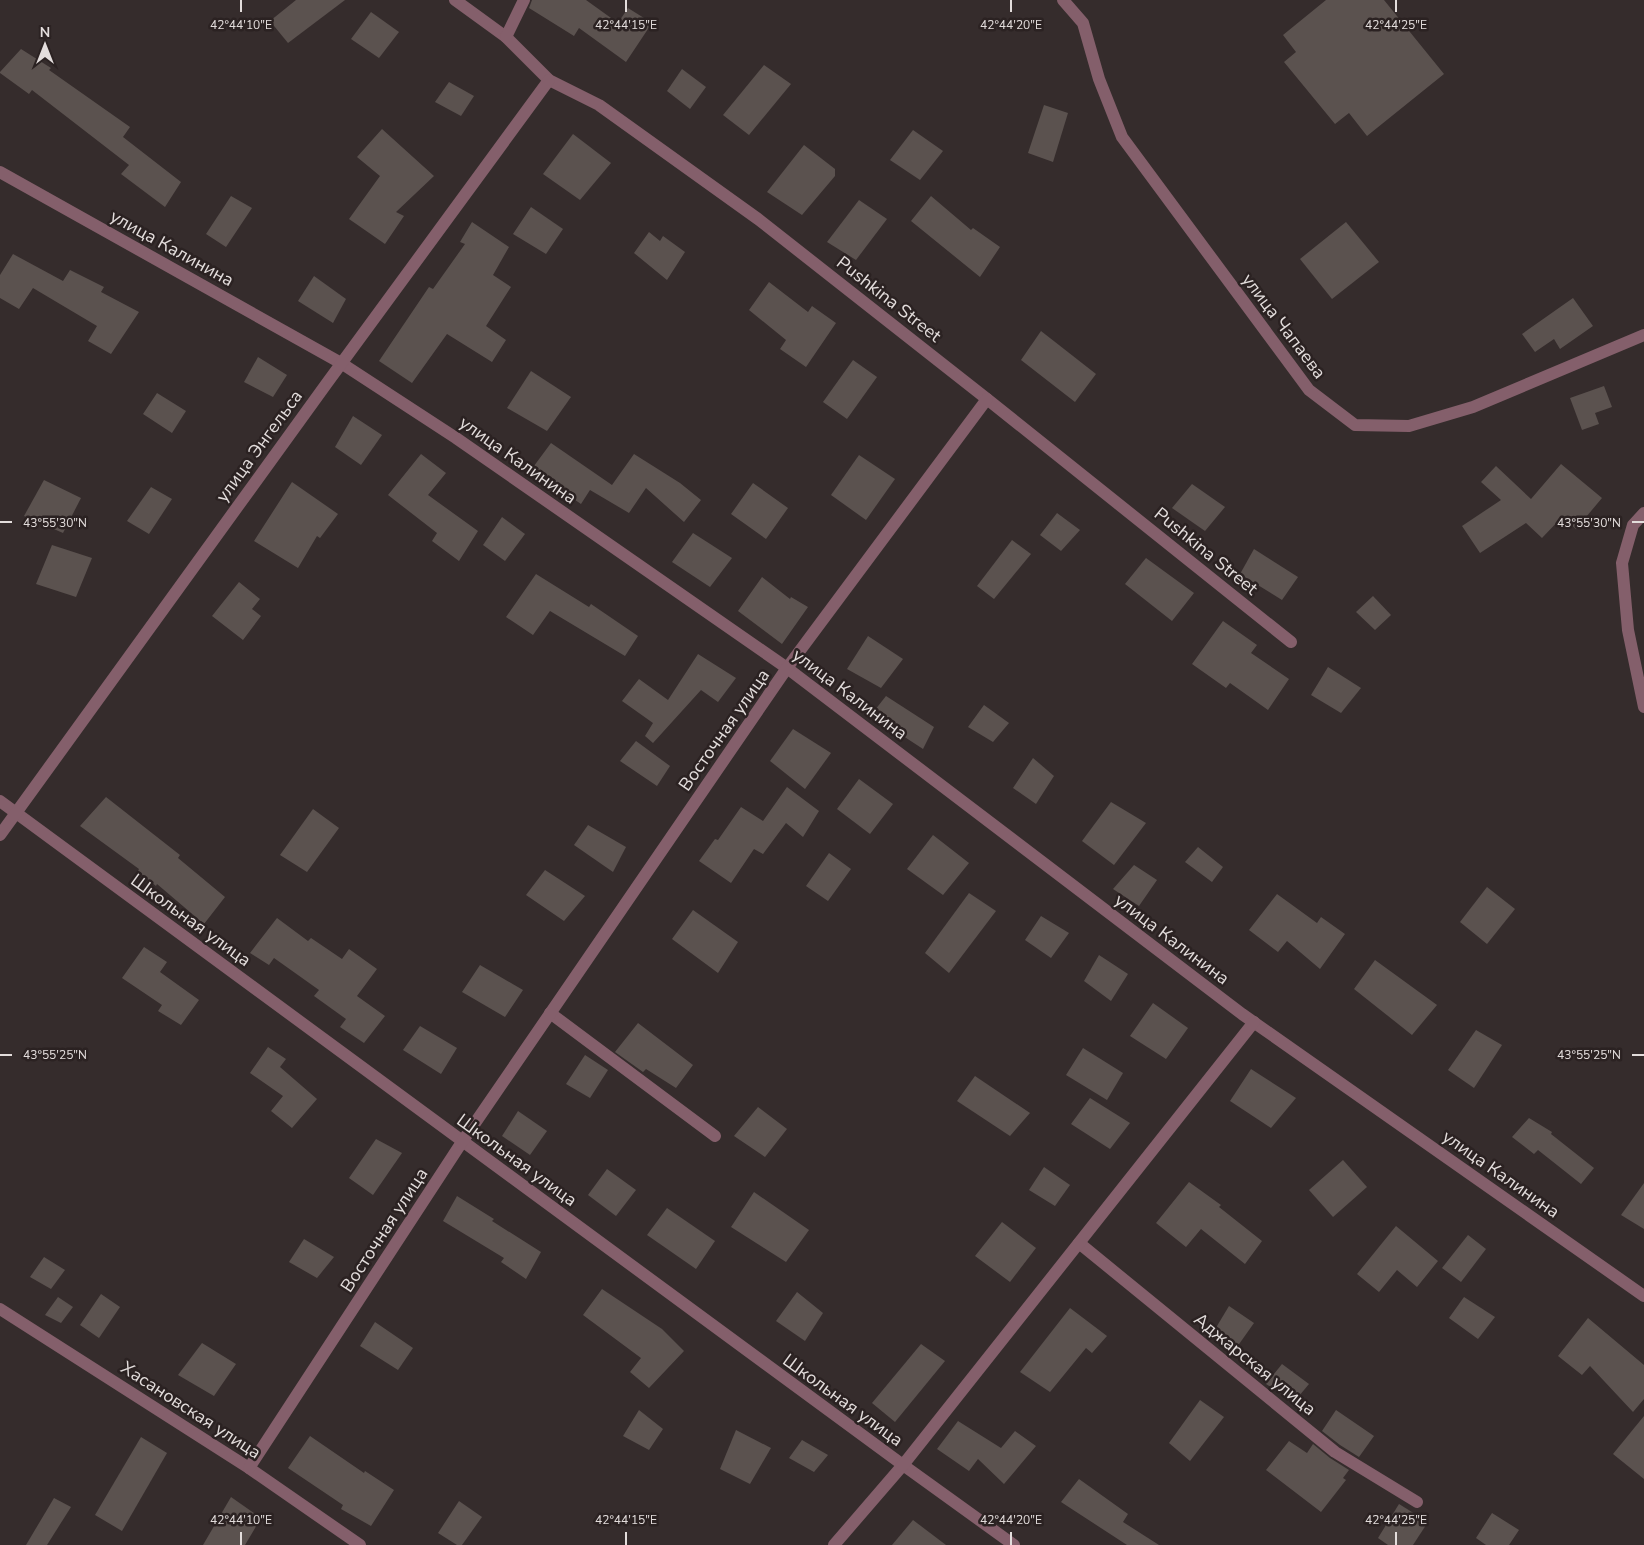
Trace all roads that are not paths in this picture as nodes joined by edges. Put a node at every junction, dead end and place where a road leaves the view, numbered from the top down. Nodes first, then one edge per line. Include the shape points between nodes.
1 (455, 0) edge
2 (524, 0) edge
3 (1063, 0) edge
4 (506, 37) junction
5 (549, 80) junction
6 (0, 172) edge
7 (1644, 335) edge
8 (341, 363) junction
9 (987, 399) junction
10 (1644, 514) edge
11 (1291, 642) dead end
12 (787, 668) junction
13 (1644, 707) edge
14 (0, 801) edge
15 (16, 812) junction
16 (0, 835) edge
17 (550, 1013) junction
18 (1254, 1022) junction
19 (715, 1136) dead end
20 (462, 1142) junction
21 (1079, 1243) junction
22 (1644, 1296) edge
23 (0, 1309) edge
24 (903, 1465) junction
25 (249, 1468) junction
26 (1417, 1502) dead end
27 (360, 1545) edge
28 (834, 1545) edge
29 (1014, 1545) edge

1 - 4 street, Pushkina Street
2 - 4 street
3 - 7 street, улица Чапаева via 1083,23 1098,79 1122,137 1308,390 1355,424 1408,426 1473,406
4 - 5 street, Pushkina Street
5 - 8 street, улица Энгельса
5 - 9 street, Pushkina Street via 599,105 750,213
6 - 8 street, улица Калинина
8 - 12 street, улица Калинина via 456,438
8 - 15 street, улица Энгельса
9 - 11 street, Pushkina Street
9 - 12 street, Восточная улица
10 - 13 street via 1634,525 1622,563 1628,630
12 - 17 street, Восточная улица
12 - 18 street, улица Калинина
14 - 15 street, Школьная улица
15 - 16 street, улица Энгельса
15 - 20 street, Школьная улица
17 - 19 street
17 - 20 street, Восточная улица
18 - 21 street
18 - 22 street, улица Калинина
20 - 24 street, Школьная улица
20 - 25 street, Восточная улица
21 - 24 street
21 - 26 street, Аджарская улица via 1335,1452
23 - 25 street, Хасановская улица
24 - 28 street
24 - 29 street, Школьная улица
25 - 27 street, Хасановская улица

